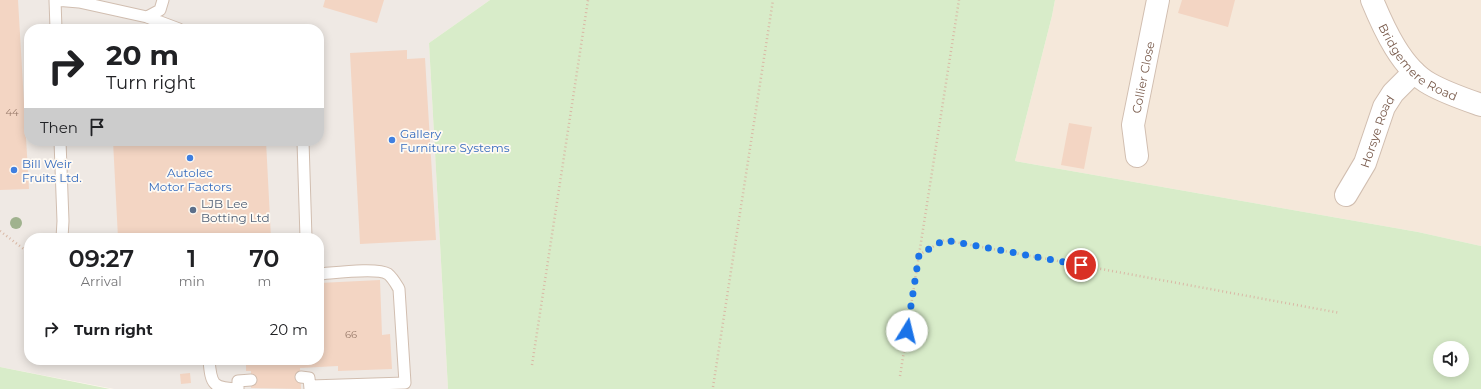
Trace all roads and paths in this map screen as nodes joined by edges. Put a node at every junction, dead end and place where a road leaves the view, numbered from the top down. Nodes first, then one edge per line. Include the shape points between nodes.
1 (55, 0) edge
2 (164, 0) edge
3 (588, 0) edge
4 (773, 0) edge
5 (959, 0) edge
6 (1158, 0) edge
7 (1372, 0) edge
8 (147, 17) junction
9 (56, 24) edge
10 (166, 24) edge
11 (1414, 72) junction
12 (1481, 105) edge
13 (60, 146) edge
14 (302, 146) edge
15 (1137, 156) dead end
16 (1346, 195) dead end
17 (0, 231) edge
18 (62, 233) edge
19 (306, 233) edge
20 (24, 249) edge
21 (919, 255) junction
22 (324, 274) edge
23 (1340, 313) dead end
24 (210, 365) edge
25 (532, 365) dead end
26 (900, 376) dead end
27 (301, 377) dead end
28 (251, 380) dead end
29 (310, 387) edge
30 (713, 387) dead end
31 (238, 389) edge

1 - 8 lane via 79,2
1 - 9 lane
2 - 8 lane via 160,10
3 - 25 path
4 - 30 path
5 - 21 path
6 - 15 street, Collier Close via 1133,125
7 - 11 street, Bridgemere Road via 1399,54
8 - 10 lane
11 - 12 street, Bridgemere Road via 1429,84
11 - 16 street, Horsye Road via 1393,93 1384,107 1364,163
13 - 18 lane
14 - 19 lane
17 - 20 path
21 - 23 path via 944,240
21 - 26 path
22 - 29 lane via 374,271 388,275 395,282 399,289 405,383
24 - 31 lane via 210,375 219,387
27 - 29 lane via 309,378
28 - 31 lane via 238,381

